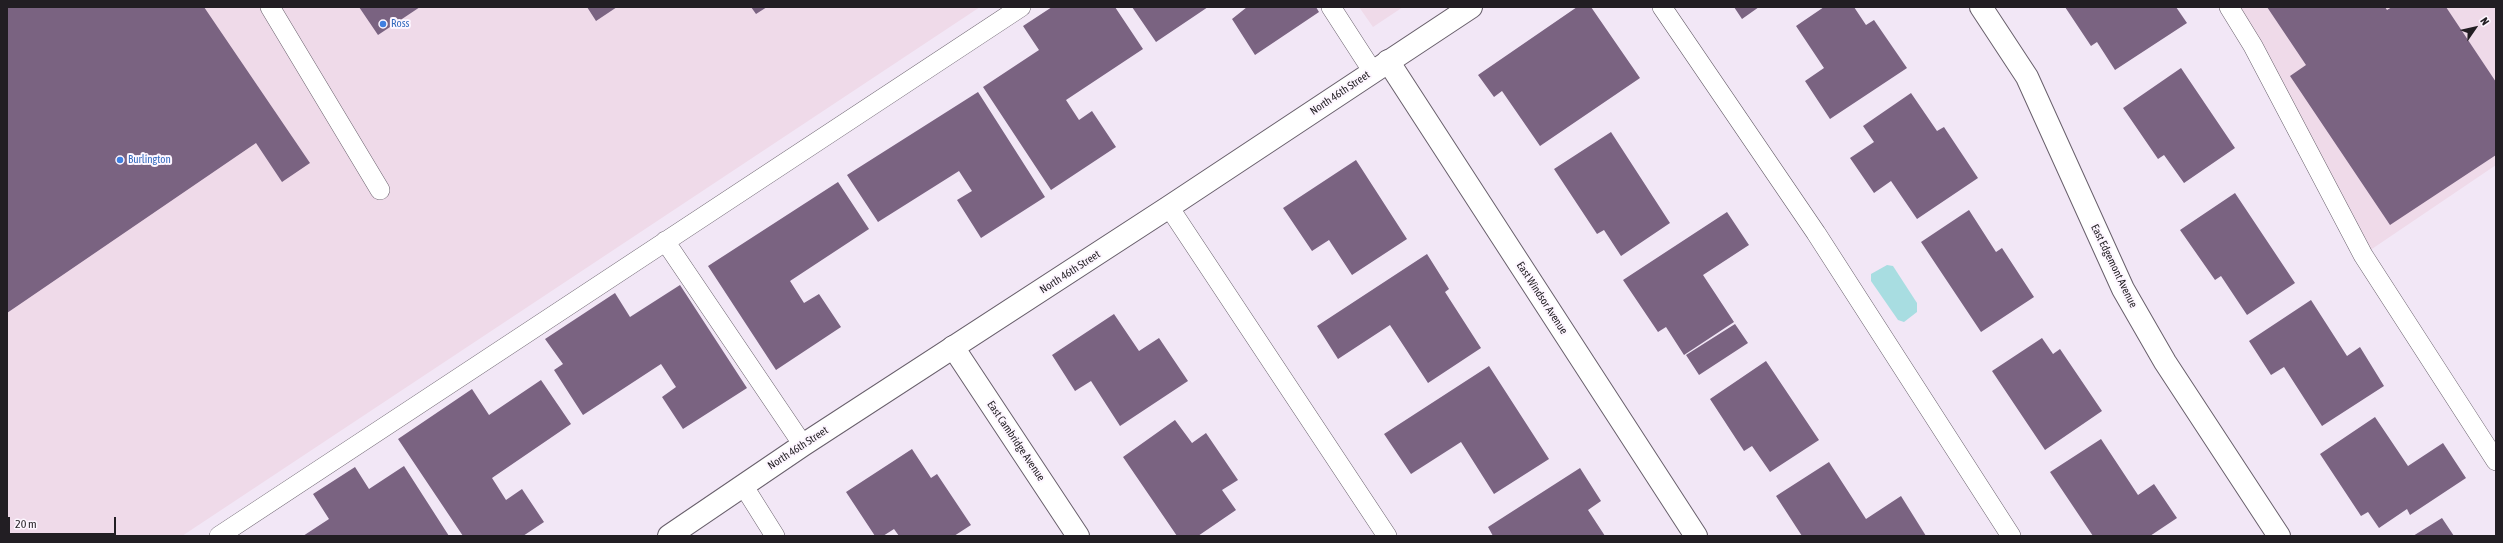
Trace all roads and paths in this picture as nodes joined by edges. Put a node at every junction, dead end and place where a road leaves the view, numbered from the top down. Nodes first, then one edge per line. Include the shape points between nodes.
1 (270, 7) edge
2 (1021, 7) edge
3 (1331, 7) edge
4 (1471, 7) edge
5 (1662, 7) edge
6 (1981, 7) edge
7 (2229, 7) edge
8 (1381, 66) junction
9 (380, 190) dead end
10 (1169, 207) junction
11 (665, 241) junction
12 (953, 347) junction
13 (803, 445) junction
14 (2496, 461) edge
15 (743, 485) junction
16 (219, 536) edge
17 (669, 536) edge
18 (775, 536) edge
19 (1078, 536) edge
20 (1387, 536) edge
21 (1696, 536) edge
22 (2012, 536) edge
23 (2279, 536) edge

1 - 9 lane
2 - 11 lane
3 - 8 lane
4 - 8 street, North 46th Street
5 - 22 lane via 1816,233
6 - 23 street, East Edgemont Avenue via 2027,77 2123,289 2165,362
7 - 14 lane via 2253,46 2363,255
8 - 10 street, North 46th Street
8 - 21 street, East Windsor Avenue
10 - 12 street, North 46th Street
10 - 20 lane
11 - 13 lane
11 - 16 lane
12 - 13 street, North 46th Street
12 - 19 street, East Cambridge Avenue
13 - 15 street, North 46th Street
15 - 17 street, North 46th Street
15 - 18 lane

